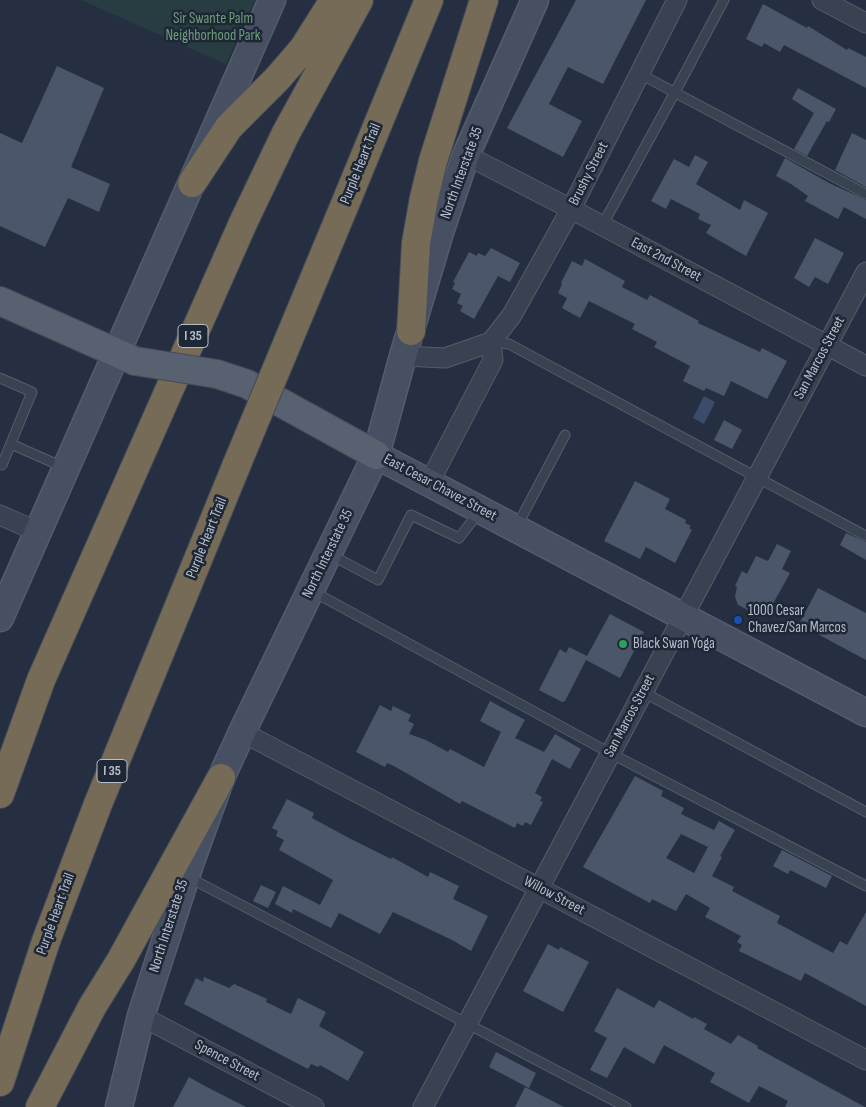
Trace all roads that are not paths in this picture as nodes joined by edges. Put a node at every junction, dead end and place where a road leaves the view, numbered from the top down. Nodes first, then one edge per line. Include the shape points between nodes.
1 (272, 0) edge
2 (334, 0) edge
3 (359, 0) edge
4 (429, 0) edge
5 (484, 0) edge
6 (535, 0) edge
7 (677, 0) edge
8 (724, 0) edge
9 (822, 0) edge
10 (866, 23) edge
11 (640, 74) junction
12 (675, 92) junction
13 (466, 155) junction
14 (192, 183) junction
15 (866, 194) edge
16 (571, 209) junction
17 (602, 226) junction
18 (866, 272) edge
19 (0, 301) edge
20 (491, 342) junction
21 (407, 344) junction
22 (827, 346) junction
23 (126, 357) junction
24 (866, 366) edge
25 (0, 378) edge
26 (565, 435) dead end
27 (11, 444) junction
28 (376, 455) junction
29 (2, 465) dead end
30 (66, 468) junction
31 (758, 478) junction
32 (429, 483) junction
33 (480, 510) junction
34 (0, 515) edge
35 (516, 528) junction
36 (38, 532) junction
37 (866, 536) edge
38 (328, 554) junction
39 (311, 590) junction
40 (683, 616) junction
41 (0, 618) edge
42 (643, 692) junction
43 (866, 713) edge
44 (242, 732) junction
45 (610, 753) junction
46 (222, 778) junction
47 (0, 794) edge
48 (866, 812) edge
49 (186, 875) junction
50 (866, 886) edge
51 (539, 888) junction
52 (141, 1016) junction
53 (467, 1023) junction
54 (866, 1060) edge
55 (0, 1082) edge
56 (40, 1107) edge
57 (119, 1107) edge
58 (314, 1107) edge
59 (423, 1107) edge
60 (626, 1107) edge

1 - 14 main road
2 - 14 highway via 303,49 229,127
3 - 47 highway, I 35 via 286,133 239,232 41,680
4 - 55 highway, Purple Heart Trail / I 35, bridge via 98,804 46,941
5 - 21 highway via 424,198 416,243
6 - 13 main road, North Interstate 35
7 - 11 street, Brushy Street
8 - 12 lane
9 - 10 street
11 - 12 lane
11 - 16 street, Brushy Street
12 - 15 lane
12 - 17 lane
13 - 16 street, East 2nd Street
13 - 21 main road, North Interstate 35
14 - 23 main road
16 - 17 street, East 2nd Street
16 - 20 street, Brushy Street via 512,315
17 - 22 street, East 2nd Street
18 - 22 street, San Marcos Street
19 - 23 main road, East Cesar Chavez Street
20 - 21 street via 445,358
20 - 31 lane via 509,344
20 - 32 street via 493,360
21 - 28 main road, North Interstate 35
22 - 24 street, East 2nd Street
22 - 31 street, San Marcos Street
23 - 28 main road, East Cesar Chavez Street, bridge via 217,374 247,384
23 - 30 main road
25 - 27 lane via 32,392
26 - 35 lane
27 - 29 lane
27 - 30 lane
28 - 32 main road, East Cesar Chavez Street
28 - 38 main road, North Interstate 35
30 - 36 main road
31 - 37 lane
31 - 40 street, San Marcos Street
32 - 33 main road, East Cesar Chavez Street
33 - 35 main road, East Cesar Chavez Street
33 - 38 lane via 459,538 411,515 378,580
34 - 36 street
35 - 40 main road, East Cesar Chavez Street
36 - 41 main road
38 - 39 main road, North Interstate 35
39 - 44 main road, North Interstate 35
39 - 45 lane
40 - 42 street, San Marcos Street
40 - 43 main road, East Cesar Chavez Street
42 - 45 street, San Marcos Street
42 - 48 lane
44 - 46 main road, North Interstate 35
44 - 51 street, Willow Street
45 - 50 lane
45 - 51 street, San Marcos Street
46 - 49 main road, North Interstate 35
46 - 56 highway via 88,1014
49 - 52 main road, North Interstate 35
49 - 53 lane
51 - 53 street, San Marcos Street
51 - 54 street, Willow Street
52 - 57 main road, North Interstate 35
52 - 58 street, Spence Street
53 - 59 street, San Marcos Street
53 - 60 lane

